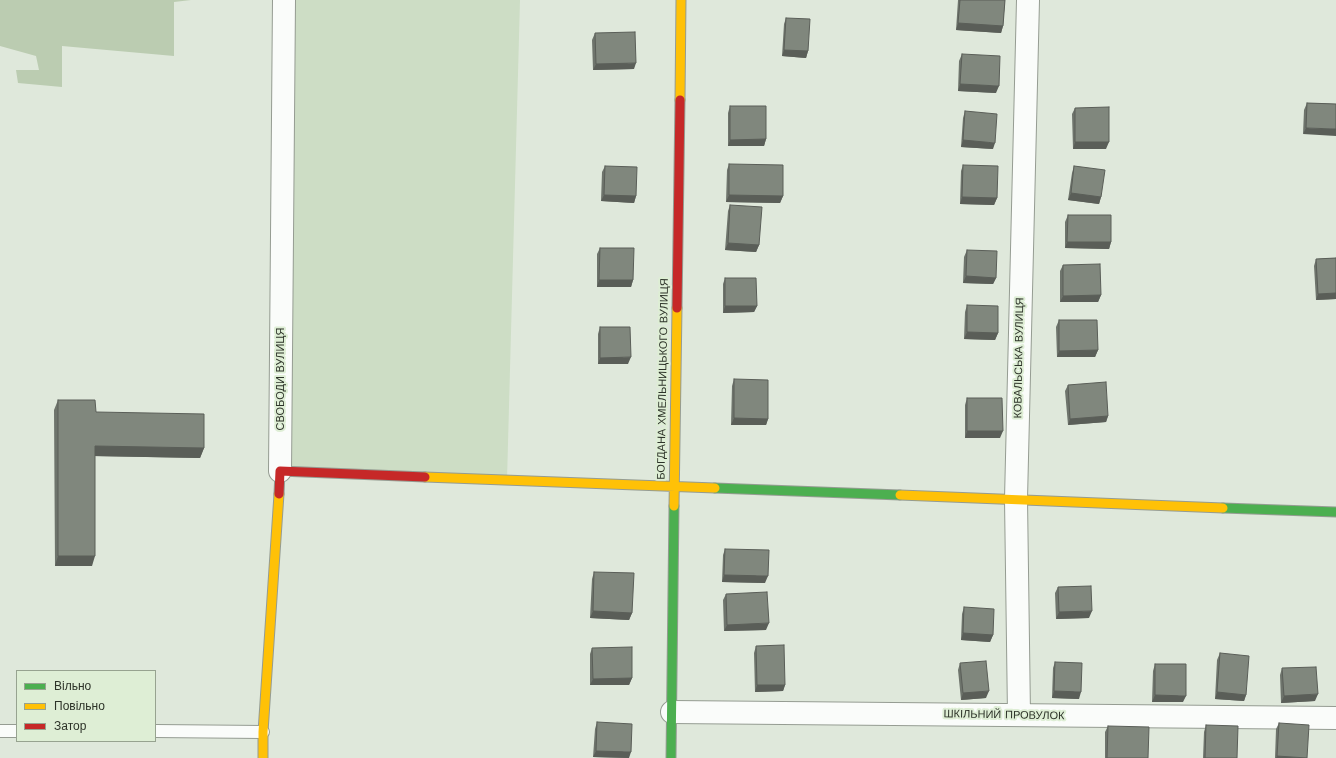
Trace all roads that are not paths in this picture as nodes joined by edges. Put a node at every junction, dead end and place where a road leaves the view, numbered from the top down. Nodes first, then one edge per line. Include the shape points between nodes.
1 (284, 0) edge
2 (681, 0) edge
3 (1028, 0) edge
4 (280, 471) junction
5 (674, 486) junction
6 (1016, 499) junction
7 (1336, 512) edge
8 (672, 712) junction
9 (1020, 715) junction
10 (1336, 718) edge
11 (0, 731) edge
12 (16, 731) edge
13 (156, 731) edge
14 (263, 732) junction
15 (263, 758) edge
16 (671, 758) edge

1 - 4 street, СВОБОДИ ВУЛИЦЯ
2 - 5 street, БОГДАНА ХМЕЛЬНИЦЬКОГО ВУЛИЦЯ
3 - 6 street, КОВАЛЬСЬКА ВУЛИЦЯ
4 - 5 street
4 - 14 street, СВОБОДИ ВУЛИЦЯ
5 - 6 street
5 - 8 street, БОГДАНА ХМЕЛЬНИЦЬКОГО ВУЛИЦЯ
6 - 7 street
6 - 9 street, КОВАЛЬСЬКА ВУЛИЦЯ
8 - 9 street, ШКІЛЬНИЙ ПРОВУЛОК
8 - 16 street, БОГДАНА ХМЕЛЬНИЦЬКОГО ВУЛИЦЯ
9 - 10 street, ШКІЛЬНИЙ ПРОВУЛОК
11 - 12 lane
13 - 14 lane
14 - 15 street, СВОБОДИ ВУЛИЦЯ

